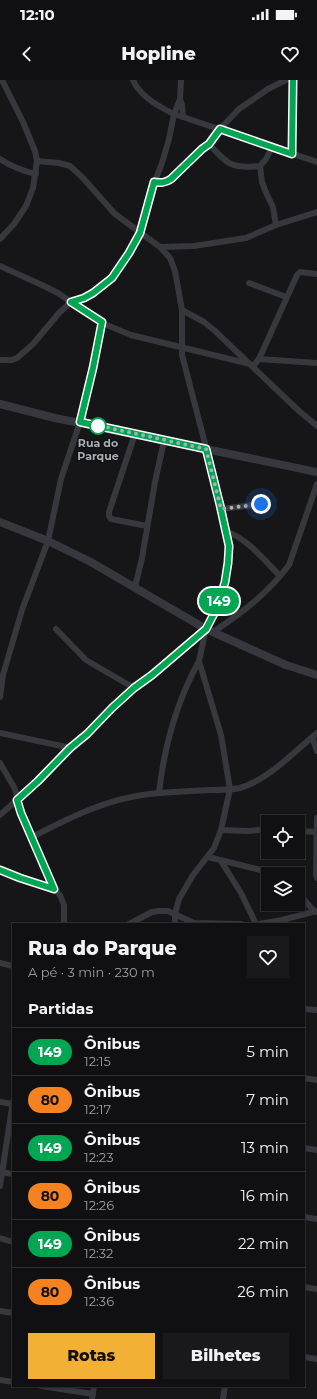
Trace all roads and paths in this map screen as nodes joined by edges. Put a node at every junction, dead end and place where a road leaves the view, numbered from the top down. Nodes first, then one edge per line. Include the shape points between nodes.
1 (2, 80) edge
2 (133, 80) edge
3 (181, 80) edge
4 (286, 80) edge
5 (293, 80) edge
6 (180, 99) junction
7 (174, 114) junction
8 (183, 117) junction
9 (220, 129) junction
10 (209, 144) junction
11 (272, 147) junction
12 (292, 154) junction
13 (0, 159) edge
14 (37, 161) junction
15 (317, 162) edge
16 (260, 166) junction
17 (36, 174) junction
18 (154, 182) junction
19 (317, 212) edge
20 (276, 225) junction
21 (140, 233) junction
22 (0, 239) edge
23 (160, 247) junction
24 (0, 266) edge
25 (317, 274) edge
26 (249, 283) dead end
27 (286, 298) junction
28 (71, 302) junction
29 (182, 310) junction
30 (102, 322) junction
31 (181, 348) junction
32 (259, 359) junction
33 (0, 360) edge
34 (317, 363) edge
35 (252, 365) junction
36 (0, 404) edge
37 (80, 422) junction
38 (317, 426) edge
39 (135, 434) junction
40 (164, 441) junction
41 (206, 449) junction
42 (317, 472) edge
43 (317, 484) edge
44 (261, 504) dead end
45 (221, 509) junction
46 (0, 522) edge
47 (147, 526) junction
48 (226, 531) junction
49 (48, 541) junction
50 (280, 576) junction
51 (135, 587) junction
52 (56, 629) dead end
53 (210, 631) junction
54 (199, 661) junction
55 (317, 675) edge
56 (134, 688) junction
57 (0, 697) edge
58 (0, 733) edge
59 (314, 735) edge
60 (70, 748) junction
61 (317, 751) edge
62 (0, 763) edge
63 (230, 789) junction
64 (159, 793) junction
65 (17, 800) junction
66 (0, 815) edge
67 (317, 818) edge
68 (221, 830) junction
69 (261, 830) edge
70 (305, 831) edge
71 (316, 832) edge
72 (32, 837) junction
73 (208, 857) junction
74 (221, 861) junction
75 (0, 870) edge
76 (261, 870) edge
77 (317, 878) edge
78 (54, 889) junction
79 (305, 900) edge
80 (316, 912) edge
81 (174, 914) junction
82 (64, 923) edge
83 (131, 923) edge
84 (175, 923) edge
85 (194, 923) edge
86 (256, 923) edge
87 (262, 923) edge
88 (0, 963) edge
89 (12, 966) edge
90 (305, 1009) edge
91 (317, 1010) edge
92 (305, 1078) edge
93 (317, 1080) edge
94 (0, 1102) edge
95 (12, 1103) edge
96 (12, 1109) edge
97 (305, 1148) edge
98 (317, 1150) edge
99 (1, 1172) edge
100 (12, 1174) edge
101 (0, 1186) edge
102 (305, 1217) edge
103 (317, 1219) edge
104 (1, 1240) edge
105 (12, 1242) edge
106 (305, 1287) edge
107 (317, 1289) edge
108 (0, 1311) edge
109 (12, 1313) edge
110 (305, 1357) edge
111 (317, 1359) edge
112 (0, 1380) edge
113 (12, 1382) edge
114 (46, 1387) edge
115 (225, 1387) edge
116 (93, 1396) edge
117 (223, 1399) edge

1 - 14 street via 23,122
2 - 7 street via 141,92 162,109
3 - 6 street
4 - 9 street via 239,109
5 - 12 street
6 - 7 street
6 - 8 street
7 - 8 street
7 - 18 street via 167,145
8 - 9 street
9 - 10 street
9 - 11 street
10 - 16 street via 225,161 233,165
10 - 18 street via 166,182
11 - 12 street
11 - 16 street
12 - 15 street
13 - 17 street via 9,166
14 - 17 street
14 - 21 street via 70,166 115,214
16 - 20 street via 262,182 273,207
17 - 22 street via 32,195 26,206
18 - 21 street
19 - 20 street
20 - 23 street via 246,238 228,242
21 - 23 street
21 - 28 street via 112,278 93,293
23 - 29 street via 170,258 175,271
24 - 28 street via 44,286
25 - 27 street via 300,272
26 - 27 street
27 - 32 street
28 - 30 street
28 - 33 street via 17,358
29 - 31 street
29 - 35 street via 204,322
30 - 31 street via 131,335
30 - 37 street
31 - 35 street
31 - 41 street
32 - 34 street
32 - 35 street
35 - 38 street
36 - 37 street
37 - 39 street
37 - 49 street via 62,479
39 - 40 street
39 - 47 street via 109,516 111,519
40 - 41 street
40 - 47 street
41 - 42 street
41 - 45 street
43 - 50 street via 289,565
44 - 45 street
45 - 48 street
46 - 49 street
47 - 51 street
48 - 50 street via 248,543
48 - 53 street via 229,546 225,582
49 - 51 street
49 - 57 street via 22,610 3,675
50 - 53 street via 236,617
51 - 53 street
52 - 56 street via 86,660
53 - 54 street
53 - 55 street via 286,665
53 - 56 street
54 - 63 street via 221,735
54 - 64 street via 174,720 161,773
56 - 60 street
58 - 60 street
59 - 61 street
59 - 63 street via 273,770 240,788
60 - 65 street
62 - 65 street via 15,789
63 - 64 street
63 - 68 street
64 - 72 street via 98,805
65 - 66 street
65 - 72 street
67 - 71 street
68 - 69 street
68 - 73 street
70 - 71 street
71 - 77 street
72 - 78 street
73 - 74 street
73 - 81 street via 193,875 179,899
74 - 76 street
74 - 86 street
75 - 78 street
78 - 82 street via 64,904
79 - 80 street
80 - 87 street
81 - 83 street via 168,911 152,912
81 - 84 street
81 - 85 street
88 - 89 street
90 - 91 street
92 - 93 street
94 - 95 street
96 - 99 street
97 - 98 street
99 - 100 street
99 - 101 street
102 - 103 street
104 - 105 street
106 - 107 street
108 - 109 street
110 - 111 street
112 - 113 street
114 - 116 street
115 - 117 street

